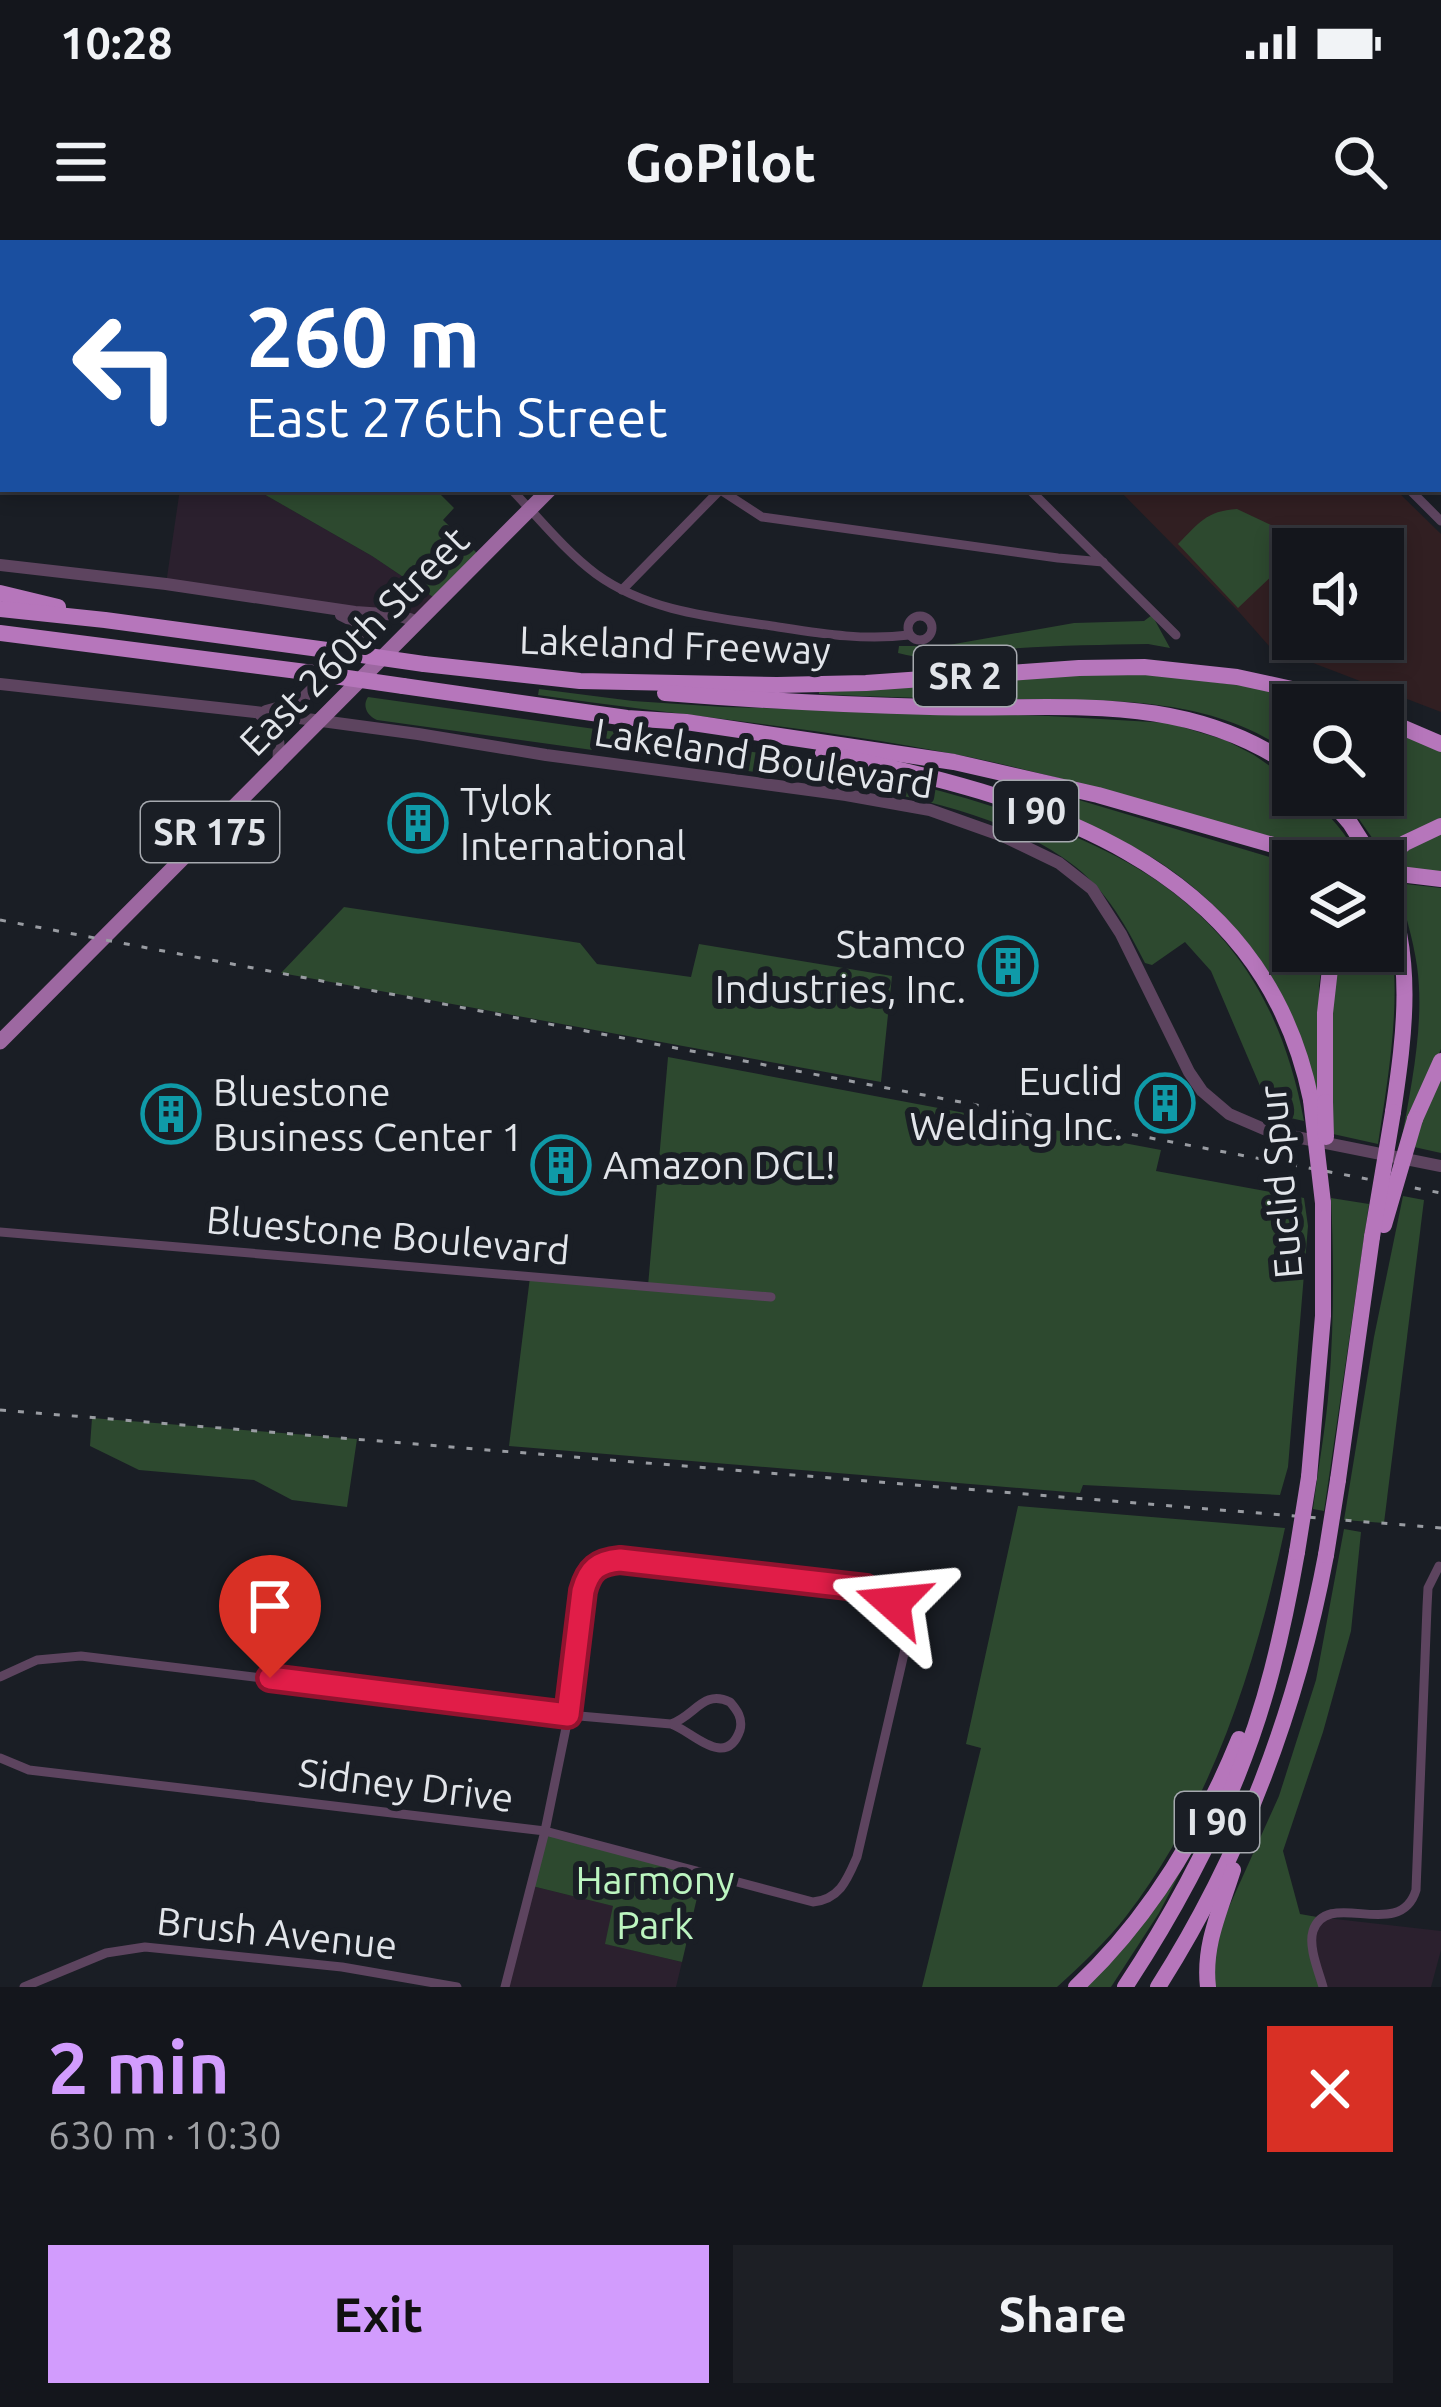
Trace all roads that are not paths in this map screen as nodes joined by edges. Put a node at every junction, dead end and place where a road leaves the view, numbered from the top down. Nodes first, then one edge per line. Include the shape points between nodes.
1 (514, 492) edge
2 (547, 492) edge
3 (717, 492) edge
4 (724, 492) edge
5 (1032, 492) edge
6 (1412, 492) edge
7 (530, 509) junction
8 (1441, 521) edge
9 (1103, 562) junction
10 (0, 565) edge
11 (622, 590) junction
12 (0, 592) edge
13 (327, 608) junction
14 (0, 609) edge
15 (105, 620) junction
16 (418, 622) junction
17 (1176, 634) dead end
18 (0, 635) edge
19 (909, 635) dead end
20 (580, 681) junction
21 (0, 684) edge
22 (1272, 685) edge
23 (257, 712) junction
24 (627, 718) junction
25 (320, 722) junction
26 (1404, 728) edge
27 (1441, 744) edge
28 (1272, 754) edge
29 (278, 765) junction
30 (1344, 816) edge
31 (1441, 826) edge
32 (1363, 840) edge
33 (1404, 844) edge
34 (1272, 845) edge
35 (1404, 877) edge
36 (1441, 879) edge
37 (1404, 955) edge
38 (1329, 972) edge
39 (0, 1042) edge
40 (1441, 1060) edge
41 (1318, 1101) junction
42 (1441, 1166) edge
43 (0, 1232) edge
44 (1377, 1238) junction
45 (772, 1298) dead end
46 (1439, 1566) edge
47 (1278, 1644) junction
48 (0, 1677) edge
49 (568, 1715) junction
50 (671, 1724) junction
51 (0, 1757) edge
52 (1249, 1817) junction
53 (545, 1831) junction
54 (25, 1987) edge
55 (457, 1987) edge
56 (505, 1987) edge
57 (1076, 1987) edge
58 (1125, 1987) edge
59 (1158, 1987) edge
60 (1208, 1987) edge
61 (1323, 1987) edge

1 - 7 street
2 - 7 main road, East 260th Street / SR 175
3 - 11 street
4 - 9 street via 762,517
5 - 9 street
6 - 8 street
7 - 11 street
7 - 16 main road, East 260th Street / SR 175
9 - 17 street
10 - 13 street
11 - 19 street via 701,616 846,638
12 - 15 highway
13 - 16 street
13 - 23 street via 353,621 353,650 298,702
14 - 15 highway, Lakeland Freeway
15 - 20 highway, Lakeland Freeway, bridge
16 - 25 main road, East 260th Street / SR 175
18 - 24 highway, Lakeland Freeway / I 90, bridge
20 - 22 highway, Lakeland Freeway / SR 2 via 836,684 1144,667
20 - 28 highway via 778,701 1157,712 1223,728
21 - 23 street, Lakeland Boulevard
23 - 25 street, Lakeland Boulevard
23 - 29 street via 278,735
24 - 34 highway, Lakeland Freeway / SR 2 via 954,762
24 - 41 highway, Euclid Spur / I 90 via 926,776 1057,819 1145,860 1194,897 1253,962
25 - 29 main road, East 260th Street / SR 175
25 - 42 street, Lakeland Boulevard via 845,794 930,810 1003,836 1092,889 1189,1072 1229,1114 1271,1132
26 - 27 highway
29 - 39 main road, East 260th Street / SR 175
30 - 32 highway
31 - 33 highway
35 - 36 highway
37 - 44 highway, I 90, bridge via 1407,1000
38 - 41 highway
40 - 44 highway, bridge
41 - 47 highway, Euclid Spur / I 90, bridge via 1326,1165 1324,1316 1309,1477
43 - 45 street, Bluestone Boulevard
44 - 52 highway, I 90, bridge via 1312,1619
46 - 61 street via 1428,1588 1416,1890 1397,1914 1341,1912 1318,1923 1312,1944
47 - 57 highway via 1186,1848 1132,1928
47 - 58 highway, Euclid Spur / I 90 via 1222,1810
48 - 49 street via 37,1660 81,1655
49 - 50 street
49 - 53 street
49 - 53 street, Sidney Drive via 583,1591 588,1573 603,1562 866,1588 903,1618 906,1646 857,1857 847,1882 825,1901
50 - 50 street via 714,1748 731,1743 741,1719 730,1702 712,1697
51 - 53 street, Sidney Drive via 29,1770
52 - 59 highway, I 90
52 - 60 highway via 1210,1936
53 - 56 street
54 - 55 street, Brush Avenue via 106,1953 146,1947

